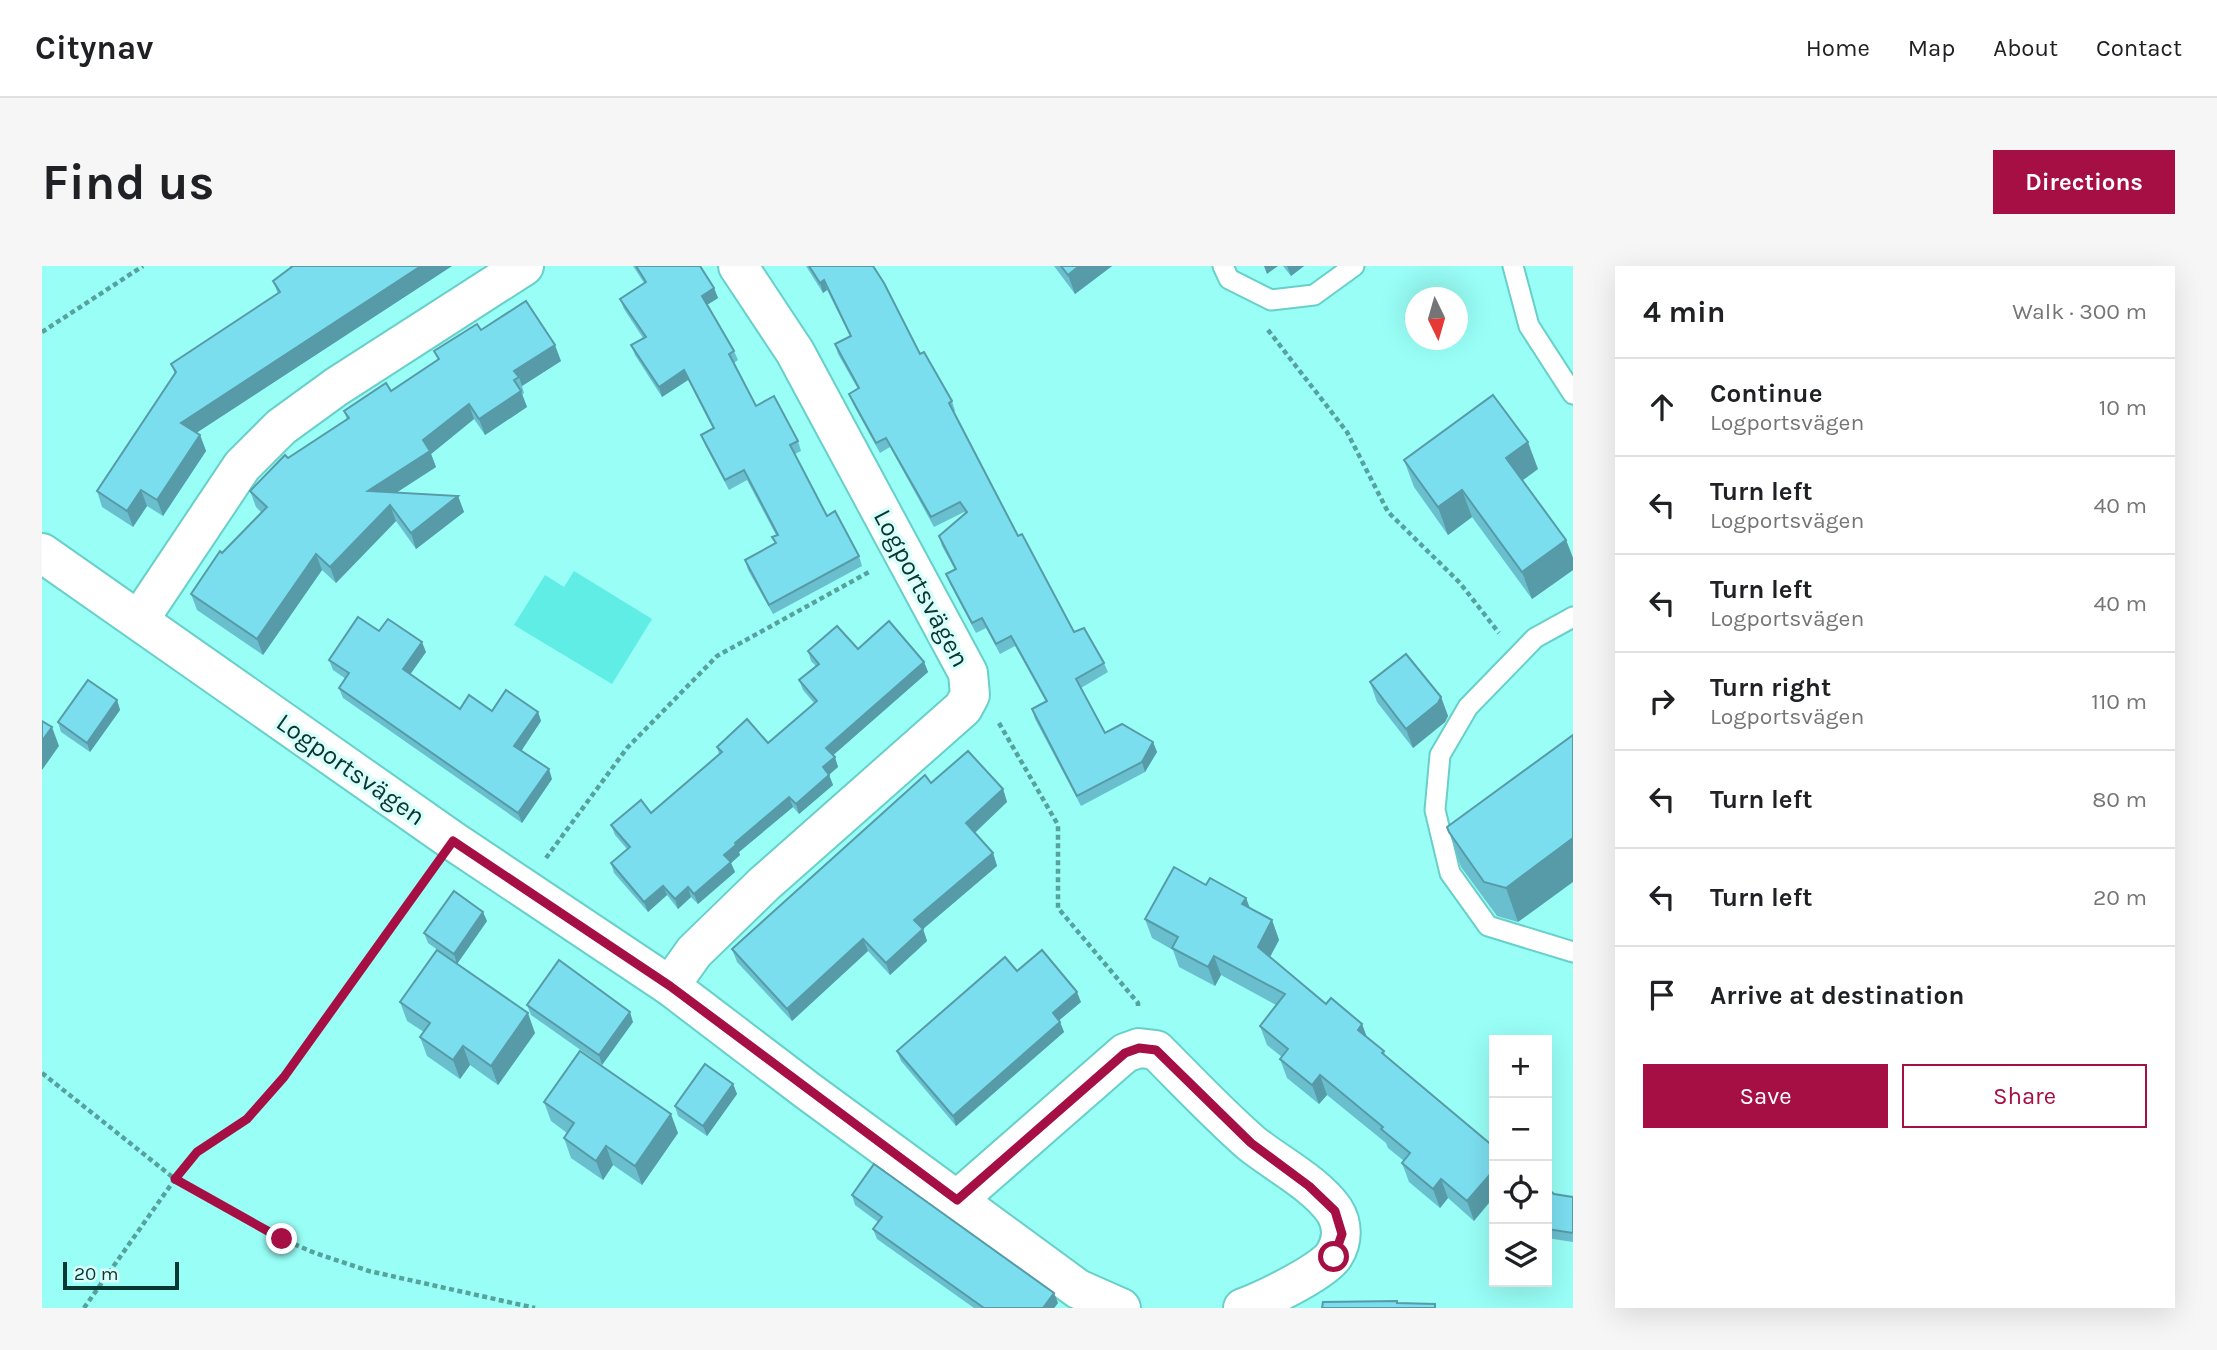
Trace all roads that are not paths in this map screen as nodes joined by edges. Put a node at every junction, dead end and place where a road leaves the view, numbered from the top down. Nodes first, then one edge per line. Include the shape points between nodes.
1 (524, 266) edge
2 (738, 266) edge
3 (1223, 266) edge
4 (1354, 266) edge
5 (1513, 266) edge
6 (1573, 394) edge
7 (42, 553) edge
8 (1573, 617) edge
9 (139, 620) junction
10 (1573, 952) edge
11 (670, 986) junction
12 (957, 1200) junction
13 (1121, 1308) edge
14 (1242, 1308) edge

1 - 9 street via 281,427 242,466
2 - 11 street, Logportsvägen via 795,352 968,673 970,695 963,708 694,951
3 - 4 lane via 1229,279 1271,300 1314,295
5 - 6 lane via 1530,326
7 - 9 street, Logportsvägen
8 - 10 lane via 1535,638 1468,706 1440,755 1435,810 1450,873 1488,926
9 - 11 street, Logportsvägen via 453,841
11 - 12 street, Logportsvägen
12 - 13 street, Logportsvägen via 1078,1289
12 - 14 street via 1125,1053 1139,1048 1156,1050 1251,1143 1335,1211 1342,1234 1334,1257 1307,1276

